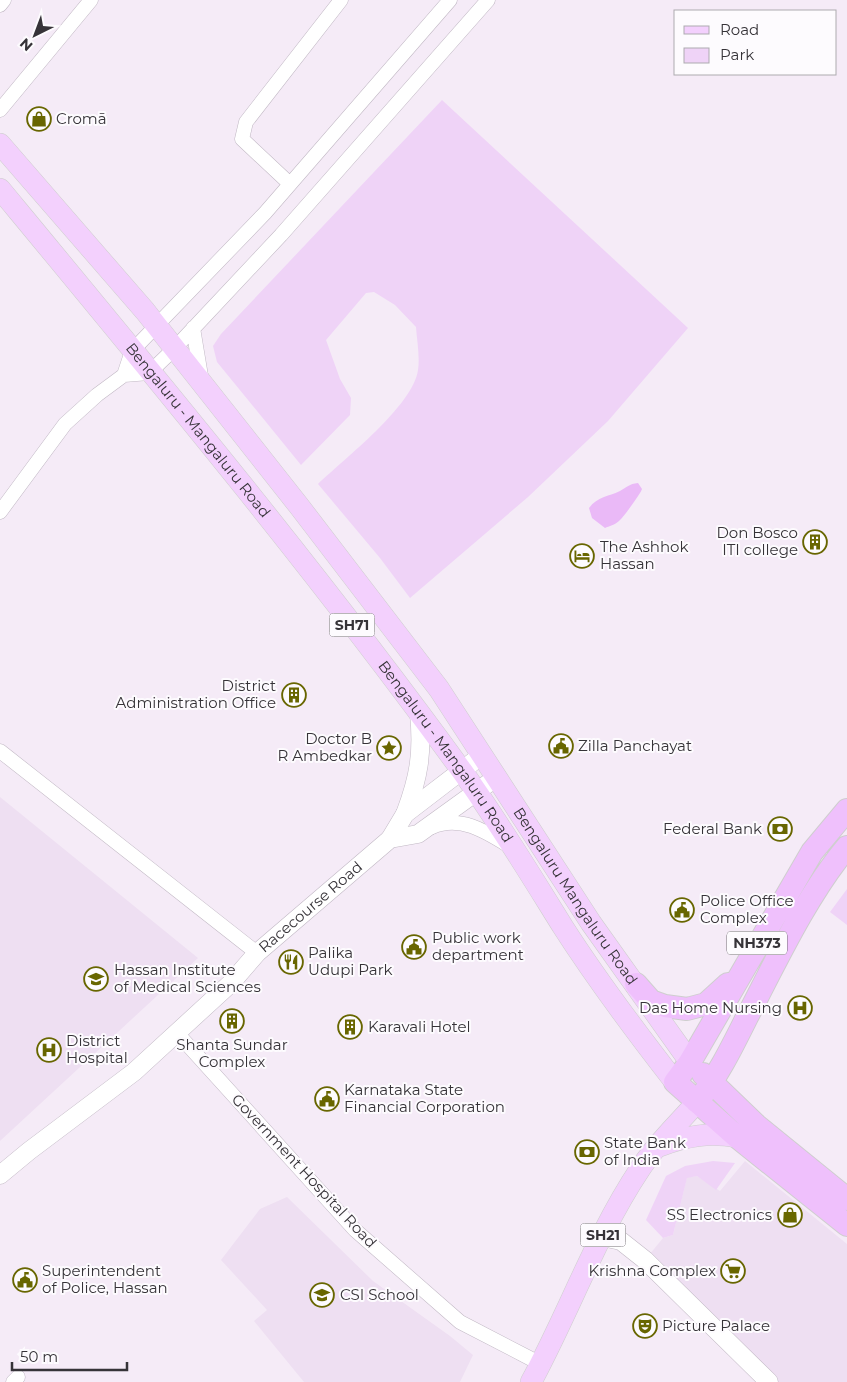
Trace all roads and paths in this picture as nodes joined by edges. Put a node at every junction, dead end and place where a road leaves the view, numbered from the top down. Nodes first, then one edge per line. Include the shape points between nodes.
1 (4, 0) edge
2 (91, 0) edge
3 (342, 0) edge
4 (450, 0) edge
5 (488, 0) edge
6 (0, 5) edge
7 (0, 110) edge
8 (0, 144) edge
9 (290, 184) junction
10 (0, 189) edge
11 (156, 326) junction
12 (193, 328) junction
13 (174, 349) junction
14 (132, 351) junction
15 (149, 372) junction
16 (124, 375) junction
17 (204, 386) junction
18 (299, 506) junction
19 (0, 512) edge
20 (276, 525) junction
21 (419, 713) junction
22 (0, 750) edge
23 (482, 755) junction
24 (462, 770) junction
25 (497, 777) junction
26 (476, 790) junction
27 (847, 810) edge
28 (405, 814) junction
29 (418, 834) junction
30 (390, 839) junction
31 (847, 847) edge
32 (515, 850) junction
33 (258, 953) junction
34 (746, 962) junction
35 (636, 984) junction
36 (177, 1032) junction
37 (690, 1062) junction
38 (675, 1082) junction
39 (712, 1083) junction
40 (697, 1102) junction
41 (737, 1137) junction
42 (657, 1147) junction
43 (0, 1175) edge
44 (847, 1200) edge
45 (847, 1225) edge
46 (602, 1237) junction
47 (536, 1373) edge
48 (769, 1382) edge

1 - 6 street
2 - 7 street
3 - 9 street via 246,122 242,139
4 - 9 street
5 - 12 street via 281,235
8 - 11 main road, Bengaluru - Mangaluru Road / SH71
9 - 11 street
10 - 14 main road, Bengaluru - Mangaluru Road / SH71
11 - 13 main road, Bengaluru - Mangaluru Road / SH71
11 - 14 street
12 - 13 street
12 - 17 street
13 - 15 street
13 - 17 main road, Bengaluru - Mangaluru Road / SH71
14 - 15 main road, Bengaluru - Mangaluru Road / SH71
14 - 16 street
15 - 16 street
15 - 20 main road, Bengaluru - Mangaluru Road / SH71
16 - 19 street via 64,424
17 - 18 main road, Bengaluru - Mangaluru Road / SH71
18 - 20 main road
18 - 23 main road, Bengaluru - Mangaluru Road / SH71 via 439,690
20 - 21 main road, Bengaluru - Mangaluru Road / SH71
21 - 24 main road, Bengaluru - Mangaluru Road / SH71
21 - 28 street via 422,751 417,782
22 - 33 street
23 - 24 street
23 - 25 main road, Bengaluru - Mangaluru Road / SH71
24 - 26 main road, Bengaluru - Mangaluru Road / SH71
24 - 28 street
25 - 26 street
25 - 35 main road, Bengaluru Mangaluru Road / SH71 via 591,923
26 - 29 street
26 - 32 main road, Bengaluru - Mangaluru Road / SH71
27 - 34 highway, NH373 via 812,852
28 - 30 street
29 - 30 street
29 - 32 street via 450,822 481,829
30 - 33 street, Racecourse Road
31 - 39 highway, NH373 via 832,865 775,963
32 - 38 main road, Bengaluru - Mangaluru Road / SH71 via 565,930
33 - 36 street, Racecourse Road via 232,983
34 - 35 highway via 714,998 706,1004 687,1009 651,1000
34 - 37 highway, NH373
35 - 37 main road, Bengaluru Mangaluru Road / SH71
36 - 43 street, Racecourse Road via 134,1072
36 - 47 street, Government Hospital Road via 355,1230 460,1322
37 - 38 highway, NH373
37 - 39 highway, SH71
38 - 40 highway, Bengaluru - Mangaluru Road / SH71
39 - 40 highway, NH373
39 - 44 highway via 756,1125
40 - 41 highway, Bengaluru - Mangaluru Road
40 - 42 main road, SH21
41 - 42 main road via 703,1134
41 - 45 highway, Bengaluru - Mangaluru Road
42 - 46 main road, SH21 via 640,1169
46 - 47 main road, SH21
46 - 48 street via 621,1241 645,1260

